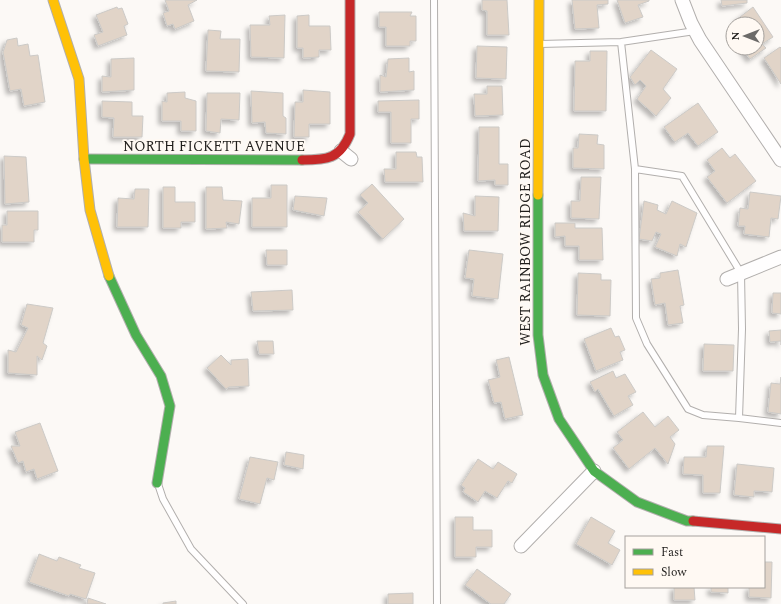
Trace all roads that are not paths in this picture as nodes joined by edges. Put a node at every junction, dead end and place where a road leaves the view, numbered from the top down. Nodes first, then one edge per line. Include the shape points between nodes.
1 (53, 0) edge
2 (350, 0) edge
3 (434, 0) edge
4 (539, 0) edge
5 (682, 0) edge
6 (695, 32) junction
7 (621, 42) junction
8 (539, 44) junction
9 (84, 159) junction
10 (781, 160) edge
11 (636, 169) junction
12 (781, 257) edge
13 (741, 273) junction
14 (726, 279) dead end
15 (739, 418) junction
16 (781, 423) edge
17 (594, 471) junction
18 (157, 483) joint
19 (781, 529) edge
20 (521, 546) dead end
21 (243, 604) edge
22 (436, 604) edge

1 - 9 street via 79,79
2 - 9 street, NORTH FICKETT AVENUE via 351,127 346,155 321,160
3 - 22 lane
4 - 8 street, WEST RAINBOW RIDGE ROAD
5 - 6 street
6 - 7 lane
6 - 10 street
7 - 8 lane
7 - 11 lane
8 - 17 street, WEST RAINBOW RIDGE ROAD via 538,334 542,375 559,419
9 - 18 street via 90,210 110,281 136,335 162,376 170,406
11 - 13 lane via 682,176
11 - 15 lane via 636,308 639,326 647,344 688,409 704,415
12 - 13 street
13 - 14 street
13 - 15 lane
15 - 16 lane
17 - 19 street via 637,502 687,521
17 - 20 street
18 - 21 lane via 191,549

